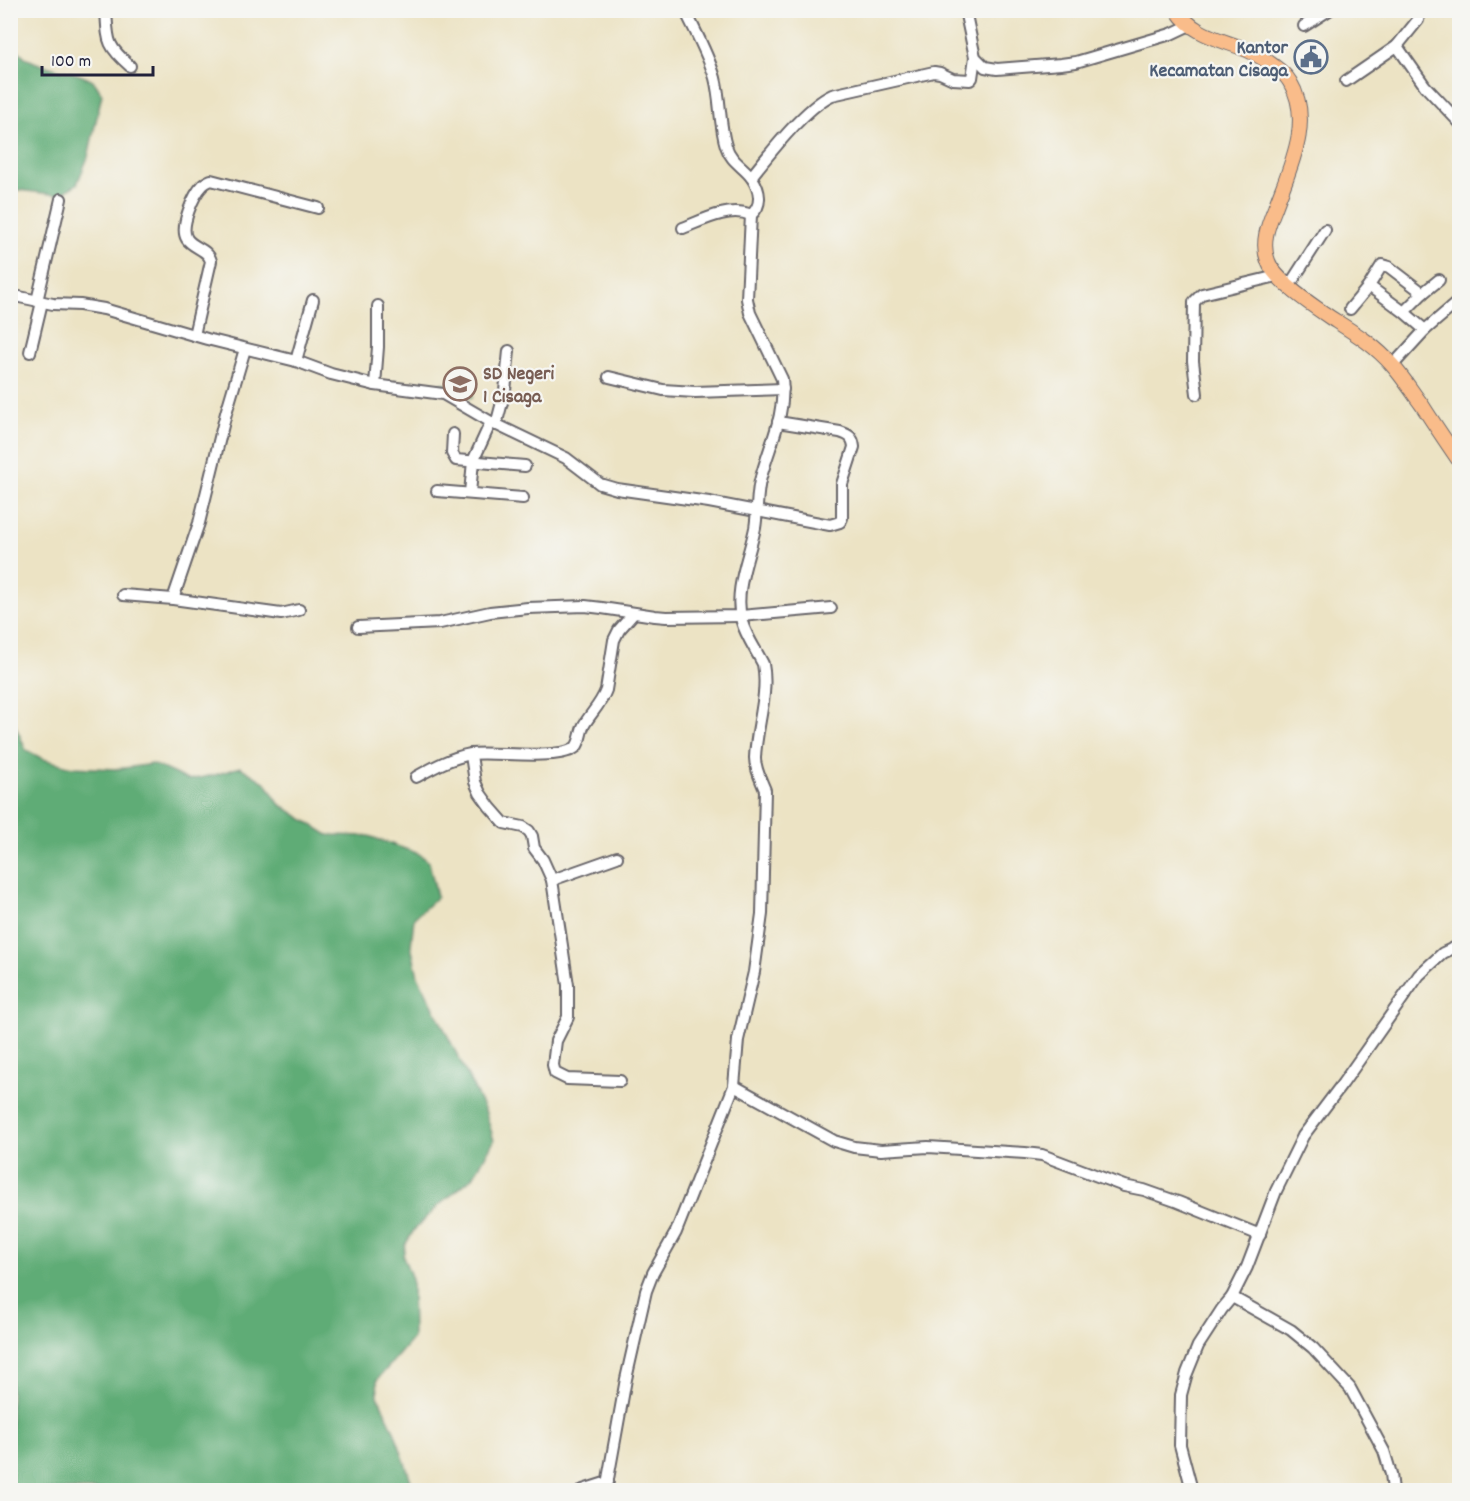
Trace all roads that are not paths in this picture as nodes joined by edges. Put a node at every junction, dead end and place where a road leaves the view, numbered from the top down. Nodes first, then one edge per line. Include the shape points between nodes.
1 (106, 10) edge
2 (685, 10) edge
3 (965, 10) edge
4 (1177, 10) edge
5 (1329, 10) edge
6 (1417, 10) edge
7 (1190, 25) junction
8 (1304, 26) dead end
9 (1397, 46) junction
10 (975, 57) junction
11 (130, 66) dead end
12 (1346, 81) dead end
13 (1460, 123) edge
14 (751, 177) junction
15 (61, 200) dead end
16 (318, 208) dead end
17 (751, 215) junction
18 (683, 228) dead end
19 (1325, 230) dead end
20 (1277, 276) junction
21 (1439, 280) dead end
22 (1289, 286) junction
23 (1369, 286) junction
24 (1423, 293) junction
25 (10, 295) edge
26 (313, 300) dead end
27 (1460, 300) edge
28 (40, 301) junction
29 (378, 306) dead end
30 (1350, 309) dead end
31 (1404, 312) junction
32 (1425, 330) junction
33 (194, 335) junction
34 (245, 349) junction
35 (509, 351) dead end
36 (30, 352) dead end
37 (296, 361) junction
38 (1393, 365) junction
39 (609, 376) dead end
40 (375, 385) junction
41 (783, 389) junction
42 (1197, 394) dead end
43 (778, 422) junction
44 (494, 423) junction
45 (453, 434) dead end
46 (473, 462) junction
47 (1460, 462) edge
48 (525, 466) dead end
49 (437, 491) dead end
50 (470, 493) junction
51 (523, 498) dead end
52 (757, 511) junction
53 (123, 595) dead end
54 (173, 599) junction
55 (831, 608) dead end
56 (299, 610) dead end
57 (634, 613) junction
58 (741, 616) junction
59 (358, 627) dead end
60 (471, 754) junction
61 (416, 777) dead end
62 (617, 857) dead end
63 (552, 880) junction
64 (1460, 945) edge
65 (620, 1081) dead end
66 (734, 1086) junction
67 (1260, 1235) junction
68 (1232, 1297) junction
69 (607, 1486) edge
70 (583, 1491) edge
71 (1192, 1491) edge
72 (1392, 1491) edge

1 - 11 street via 108,39
2 - 14 street via 714,78 726,147 736,164
3 - 10 street
4 - 7 main road
5 - 8 street
6 - 9 street via 1418,20
7 - 10 street via 1069,63 997,69 985,67
7 - 20 main road via 1218,41 1246,50 1285,74 1300,106 1295,155 1266,236 1266,255
9 - 12 street
9 - 13 street via 1425,86
10 - 14 street via 970,80 934,72 824,98
14 - 17 street via 758,188 759,206
15 - 28 street
16 - 33 street via 211,180 201,187 184,230 186,238 211,261
17 - 18 street via 720,215
17 - 41 street via 748,306
19 - 22 street
20 - 22 main road
20 - 42 street via 1202,294 1194,302
21 - 24 street
22 - 38 main road via 1360,336
23 - 24 street via 1385,265
23 - 30 street
23 - 31 street
24 - 31 street
25 - 28 street
26 - 37 street
27 - 32 street
28 - 33 street via 104,309
28 - 36 street
29 - 40 street
31 - 32 street
32 - 38 street
33 - 34 street
34 - 37 street
34 - 54 street via 199,523
35 - 44 street via 505,391
37 - 40 street
38 - 47 main road
39 - 41 street via 663,390
40 - 44 street via 447,395
41 - 43 street
43 - 52 street via 760,480
43 - 52 street via 840,432 854,441 841,491 842,518 830,525
44 - 46 street
44 - 52 street via 566,458 600,483 617,489
45 - 46 street via 454,458
46 - 48 street
46 - 50 street
49 - 50 street
50 - 51 street
52 - 58 street via 744,568
53 - 54 street
54 - 56 street via 281,614
55 - 58 street
57 - 58 street via 666,617
57 - 59 street via 585,606 528,608 440,623
57 - 60 street via 617,634 606,690 574,748 548,754
58 - 66 street via 765,670 755,759 765,801 762,914 738,1040
60 - 61 street via 451,759
60 - 63 street via 475,782 489,807 504,823 529,831
62 - 63 street
63 - 65 street via 568,985 568,1017 556,1041 555,1073 567,1079
64 - 67 street via 1443,953 1419,975 1303,1136
66 - 67 street via 834,1141 854,1147 928,1147 1042,1155
66 - 69 street via 676,1232 646,1291
67 - 68 street
68 - 71 street via 1198,1346 1181,1395 1180,1445
68 - 72 street via 1292,1330 1350,1388 1384,1451
69 - 70 street

